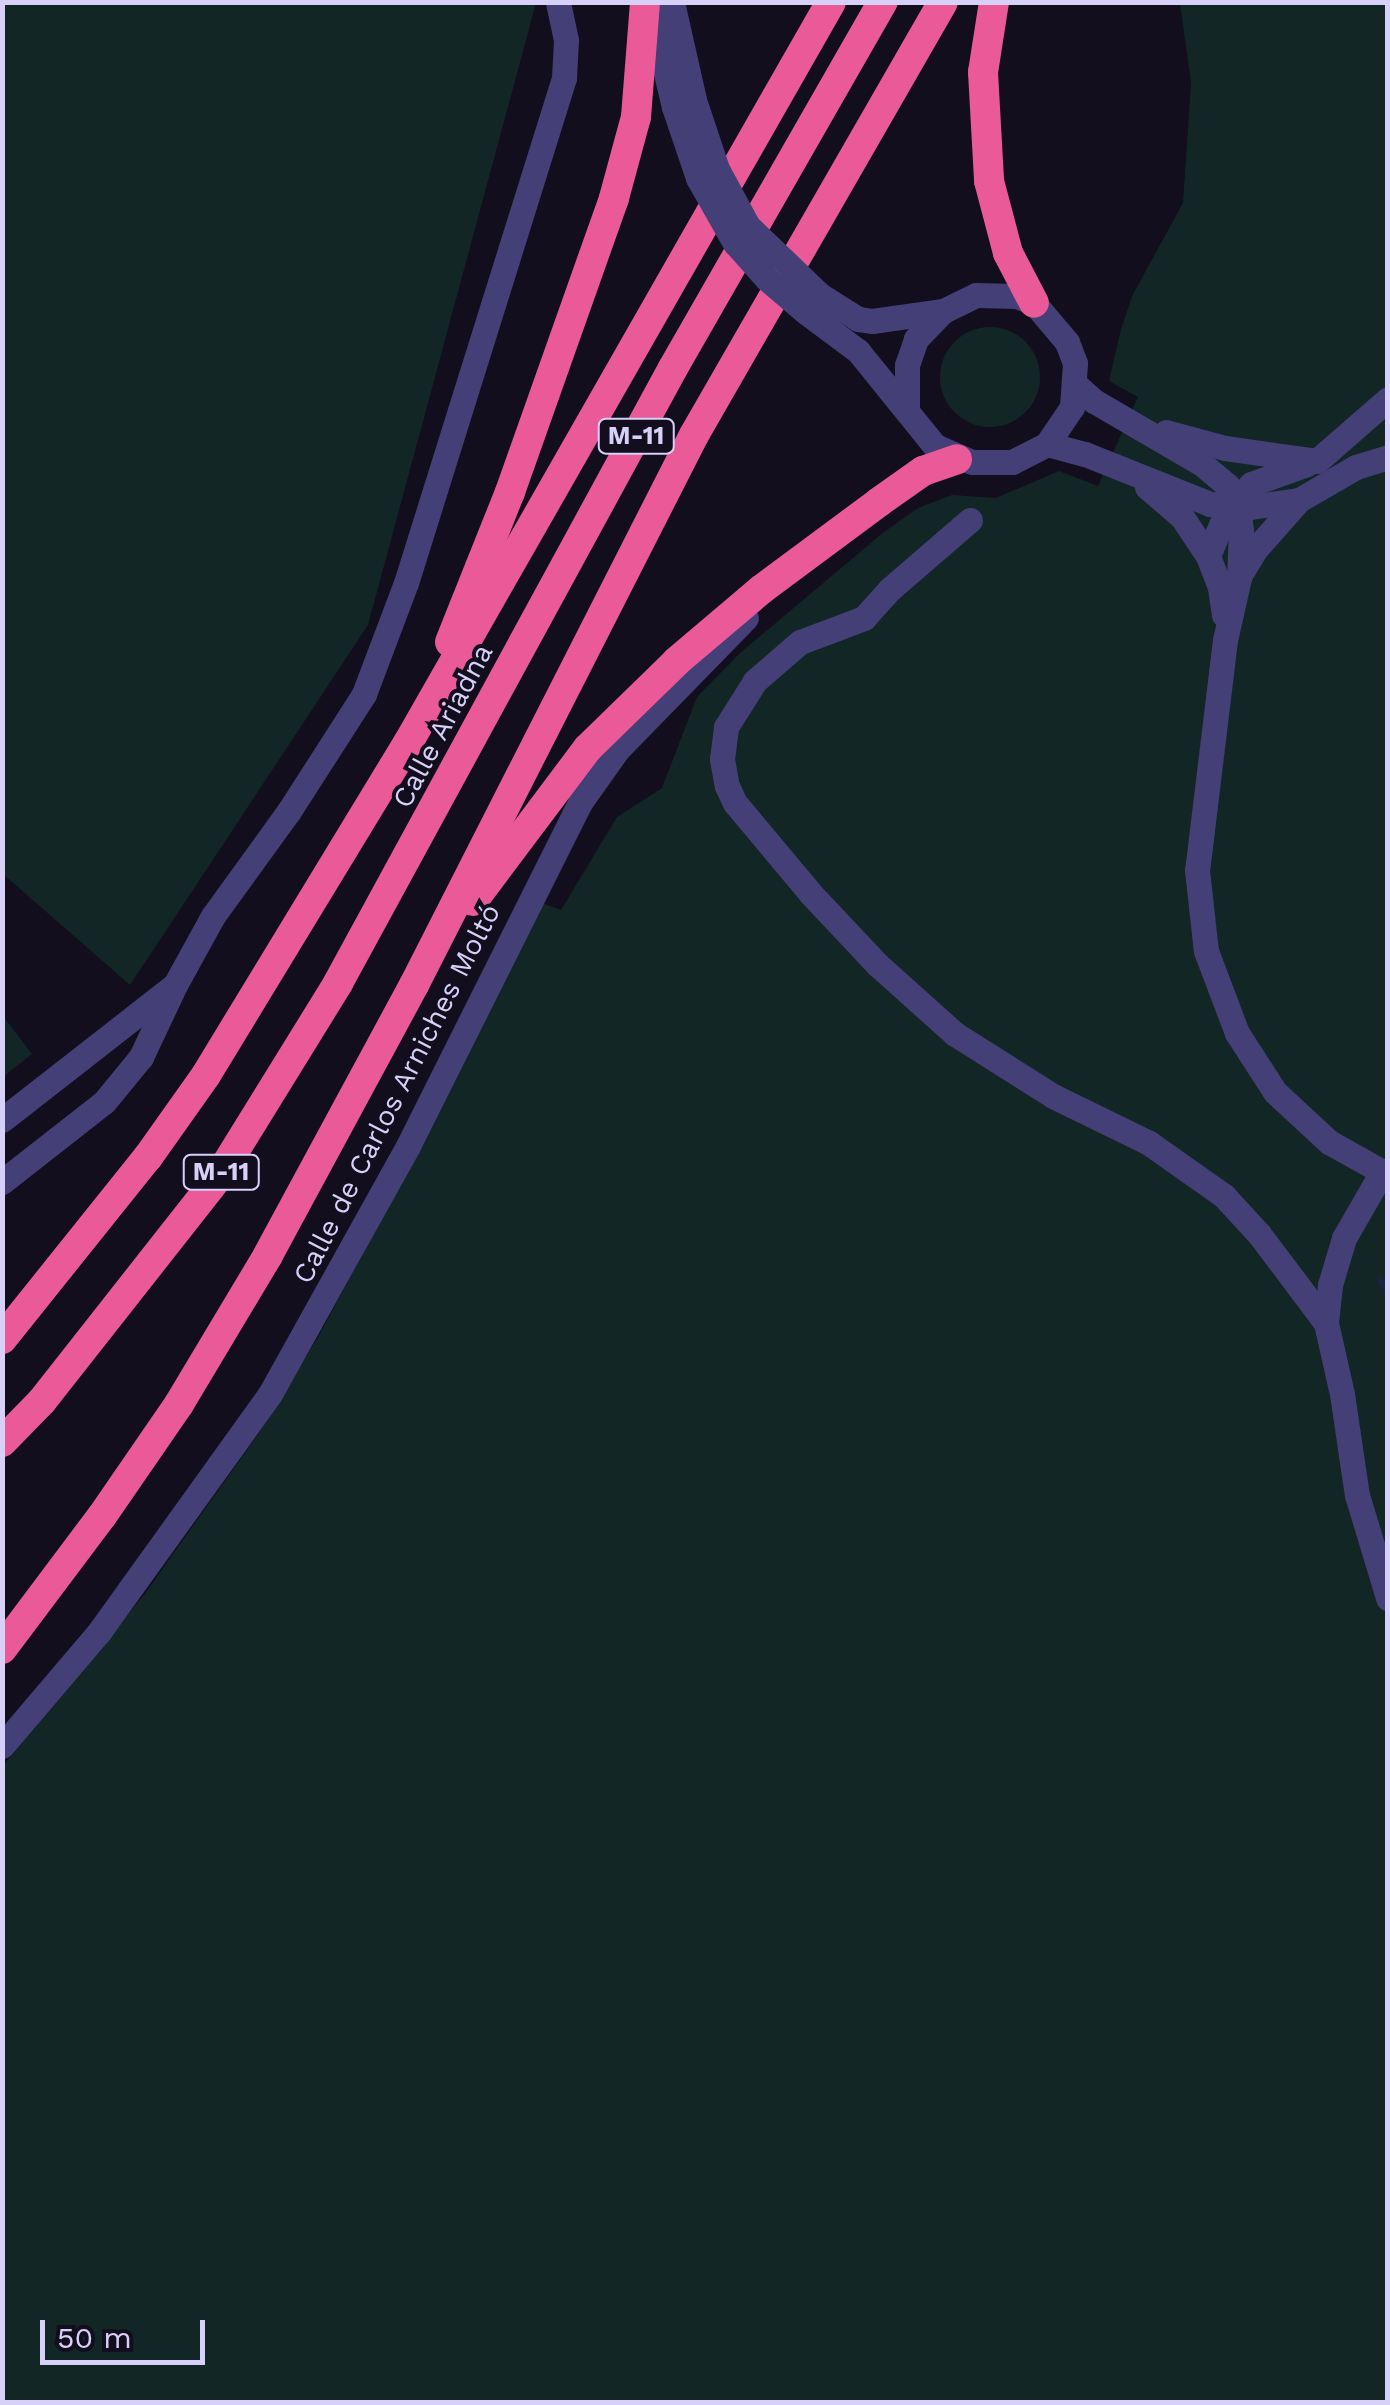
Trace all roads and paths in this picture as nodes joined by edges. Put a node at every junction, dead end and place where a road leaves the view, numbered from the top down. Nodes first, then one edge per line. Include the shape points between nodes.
1 (558, 2) edge
2 (647, 2) edge
3 (672, 2) edge
4 (831, 2) edge
5 (883, 2) edge
6 (943, 2) edge
7 (994, 2) edge
8 (684, 104) junction
9 (1034, 303) junction
10 (813, 304) junction
11 (943, 311) junction
12 (1076, 385) junction
13 (1384, 403) edge
14 (907, 407) junction
15 (1133, 423) junction
16 (1047, 444) junction
17 (1383, 449) edge
18 (957, 458) junction
19 (1316, 461) junction
20 (1131, 475) junction
21 (1299, 500) junction
22 (879, 502) junction
23 (1238, 503) junction
24 (970, 520) dead end
25 (1208, 556) junction
26 (1239, 578) junction
27 (1225, 640) junction
28 (408, 743) junction
29 (175, 985) junction
30 (414, 985) junction
31 (2, 1120) edge
32 (1385, 1174) edge
33 (2, 1182) edge
34 (1326, 1323) junction
35 (2, 1339) edge
36 (2, 1442) edge
37 (1388, 1598) edge
38 (2, 1649) edge
39 (2, 1746) edge

1 - 29 street via 564,78 406,583 364,694 213,916
2 - 8 street
2 - 28 highway via 636,117 614,198 510,492
3 - 8 street
4 - 28 highway, Calle Ariadna / M-11
5 - 36 highway, Calle Ariadna / M-11 via 673,368 338,984 218,1176 42,1401
6 - 30 highway via 694,435
7 - 9 highway via 983,72 989,181 1008,254
8 - 10 street, bridge via 698,178 735,243 767,279
9 - 11 street via 976,295
9 - 12 street via 1067,342
10 - 11 street via 872,322
10 - 14 street
11 - 14 street via 916,340 907,364
12 - 15 street
12 - 16 street via 1067,417
13 - 17 street via 1372,429
13 - 19 street
14 - 18 street via 922,434
15 - 19 street via 1225,448
15 - 23 street via 1202,464
16 - 18 street via 1012,462
16 - 20 street
17 - 19 street
17 - 21 street
18 - 22 highway via 923,471
19 - 23 street via 1250,484
20 - 23 street via 1210,504
20 - 25 street via 1182,517
21 - 23 street via 1250,508
21 - 26 street
22 - 30 highway via 762,588 588,748
22 - 39 street, Calle de Carlos Arniches Moltó via 772,592 618,749 581,801 408,1146 270,1394 100,1632
23 - 25 street via 1225,515
23 - 26 street
24 - 34 street via 864,618 800,642 755,682 726,727 727,786 811,894 890,977 955,1034 1054,1096 1149,1143 1224,1196
25 - 27 street via 1220,587
26 - 27 street
27 - 32 street via 1196,870 1206,951 1236,1033 1275,1092 1330,1142
28 - 35 highway, Calle Ariadna / M-11 via 206,1075
29 - 31 street
29 - 33 street via 141,1056 104,1102
30 - 38 highway via 179,1404
32 - 34 street via 1344,1238
34 - 37 street via 1357,1495

